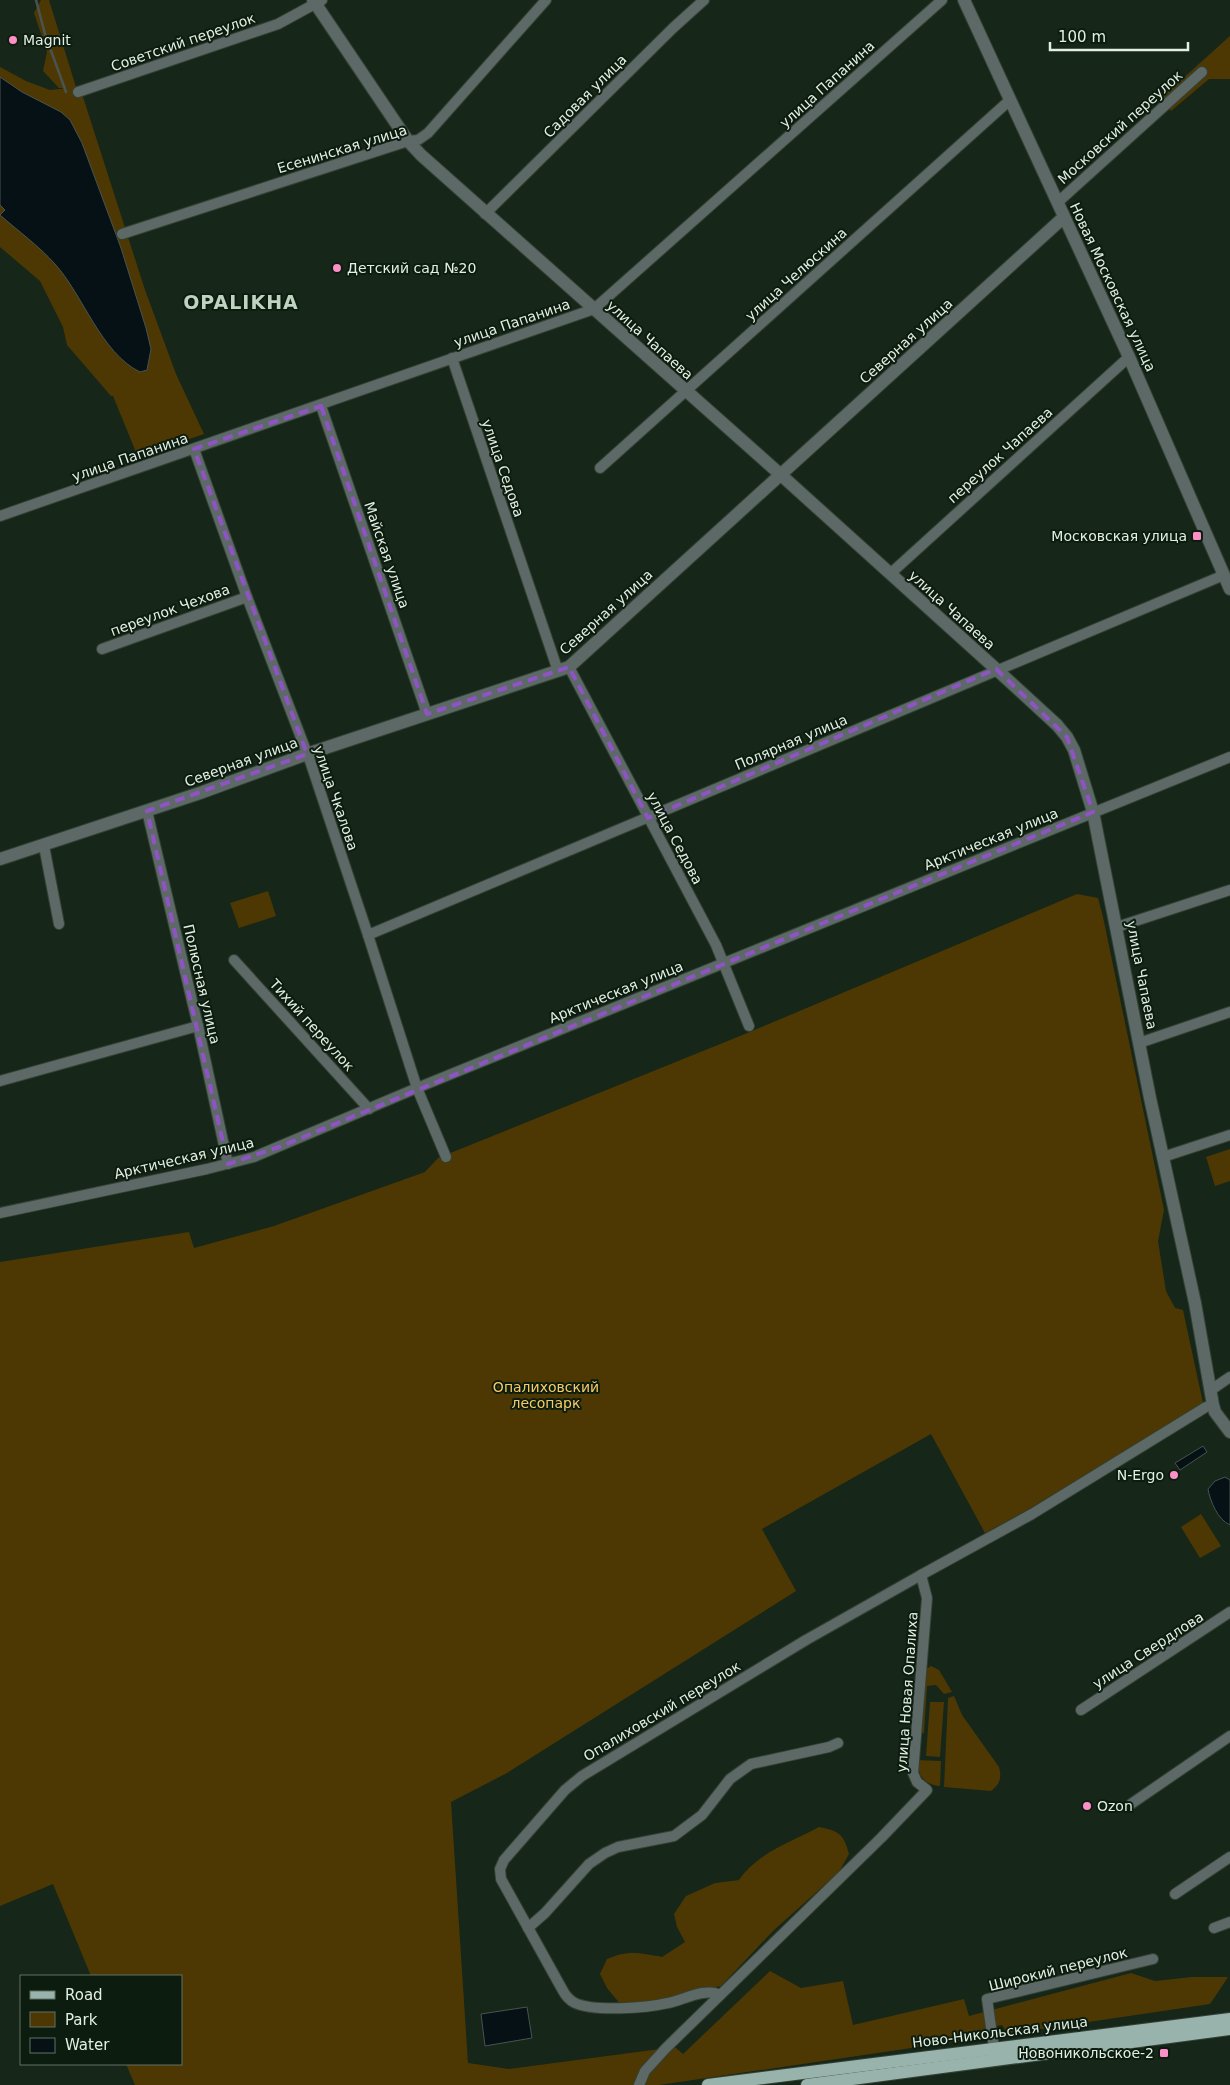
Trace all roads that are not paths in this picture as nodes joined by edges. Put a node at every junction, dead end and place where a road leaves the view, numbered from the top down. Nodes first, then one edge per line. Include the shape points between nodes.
1 (546, 0) edge
2 (704, 0) edge
3 (942, 0) edge
4 (317, 1) edge
5 (968, 1) edge
6 (1202, 72) dead end
7 (78, 92) dead end
8 (1010, 100) junction
9 (408, 141) junction
10 (1058, 202) junction
11 (486, 214) junction
12 (1064, 217) junction
13 (122, 234) dead end
14 (594, 309) junction
15 (1129, 356) junction
16 (452, 358) junction
17 (685, 392) junction
18 (321, 406) junction
19 (194, 449) junction
20 (600, 468) dead end
21 (781, 475) junction
22 (0, 516) edge
23 (890, 574) junction
24 (1224, 575) junction
25 (1230, 589) edge
26 (247, 597) junction
27 (102, 649) dead end
28 (563, 669) junction
29 (996, 669) junction
30 (427, 714) junction
31 (307, 754) junction
32 (1230, 757) edge
33 (146, 811) junction
34 (1093, 812) junction
35 (648, 818) junction
36 (44, 846) junction
37 (0, 860) edge
38 (1230, 890) edge
39 (59, 924) dead end
40 (1117, 927) junction
41 (368, 935) junction
42 (234, 960) dead end
43 (724, 964) junction
44 (1230, 1012) edge
45 (198, 1026) junction
46 (749, 1026) dead end
47 (1139, 1042) junction
48 (0, 1080) edge
49 (417, 1088) junction
50 (368, 1109) junction
51 (1230, 1135) edge
52 (446, 1157) dead end
53 (1163, 1157) junction
54 (228, 1164) junction
55 (0, 1213) edge
56 (1230, 1377) edge
57 (1211, 1390) junction
58 (1213, 1405) junction
59 (1230, 1432) edge
60 (922, 1575) junction
61 (1230, 1612) edge
62 (1080, 1710) dead end
63 (1230, 1736) edge
64 (838, 1743) dead end
65 (1131, 1804) dead end
66 (1230, 1857) edge
67 (1175, 1894) dead end
68 (1230, 1922) edge
69 (528, 1928) junction
70 (1214, 1928) dead end
71 (1154, 1959) dead end
72 (720, 1995) junction
73 (1230, 2019) edge
74 (1230, 2029) edge
75 (994, 2048) junction
76 (776, 2080) edge
77 (829, 2083) edge
78 (639, 2085) edge
79 (708, 2085) edge
80 (807, 2085) edge

1 - 9 street, Есенинская улица via 428,133 418,140
2 - 11 street, Садовая улица
3 - 14 street, улица Папанина
4 - 7 street, Советский переулок via 278,24
4 - 9 street, улица Чапаева
5 - 8 street, Новая Московская улица
6 - 10 street, Московский переулок
8 - 10 street, Новая Московская улица
8 - 17 street, улица Челюскина
9 - 11 street, улица Чапаева
9 - 13 street, Есенинская улица
10 - 12 street, Новая Московская улица
11 - 14 street, улица Чапаева
12 - 15 street, Новая Московская улица
12 - 21 street, Северная улица
14 - 16 street, улица Папанина
14 - 17 street, улица Чапаева
15 - 23 street, переулок Чапаева
15 - 24 street, Новая Московская улица
16 - 18 street, улица Папанина
16 - 28 street, улица Седова
17 - 20 street, улица Челюскина
17 - 21 street, улица Чапаева
18 - 19 street, улица Папанина
18 - 30 street, Майская улица
19 - 22 street, улица Папанина
19 - 26 street, улица Чкалова
21 - 23 street, улица Чапаева
21 - 28 street, Северная улица
23 - 29 street, улица Чапаева
24 - 25 street, Новая Московская улица
24 - 29 street, Полярная улица
26 - 27 street, переулок Чехова
26 - 31 street, улица Чкалова
28 - 30 street, Северная улица
28 - 35 street, улица Седова
29 - 34 street, улица Чапаева via 1067,737
29 - 35 street, Полярная улица
30 - 31 street, Северная улица
31 - 33 street, Северная улица
31 - 41 street, улица Чкалова
32 - 34 street, Арктическая улица
33 - 36 street, Северная улица
33 - 45 street, Полюсная улица
34 - 40 street, улица Чапаева
34 - 43 street, Арктическая улица
35 - 41 street, Полярная улица
35 - 43 street, улица Седова
36 - 37 street, Северная улица
36 - 39 street
38 - 40 street
40 - 47 street, улица Чапаева
41 - 49 street, улица Чкалова
42 - 50 street, Тихий переулок
43 - 46 street, улица Седова
43 - 49 street, Арктическая улица
44 - 47 street
45 - 48 street
45 - 54 street, Полюсная улица
47 - 53 street, улица Чапаева
49 - 50 street, Арктическая улица
49 - 52 street, улица Чкалова
50 - 54 street, Арктическая улица via 262,1154
51 - 53 street
53 - 57 street, улица Чапаева
54 - 55 street, Арктическая улица
56 - 57 street
57 - 58 street, улица Чапаева
58 - 59 street, улица Чапаева
58 - 60 street via 1032,1514
60 - 69 street, Опалиховский переулок via 806,1640 573,1782 510,1853 500,1869 501,1879
60 - 72 street, улица Новая Опалиха via 927,1598 913,1773 917,1782 927,1790
61 - 62 street, улица Свердлова
63 - 65 street
64 - 69 street via 751,1764 740,1770 702,1815 674,1836 618,1846 597,1858
66 - 67 street
68 - 70 street
69 - 72 street, Опалиховский переулок via 567,1996 587,2007 639,2007 706,1993
71 - 75 street, Широкий переулок via 987,1999
72 - 78 street, улица Новая Опалиха via 645,2071
73 - 75 main road, Ново-Никольская улица
74 - 77 main road, Ново-Никольская улица
75 - 76 main road, Ново-Никольская улица
76 - 79 main road, Ново-Никольская улица
77 - 80 main road, Ново-Никольская улица

